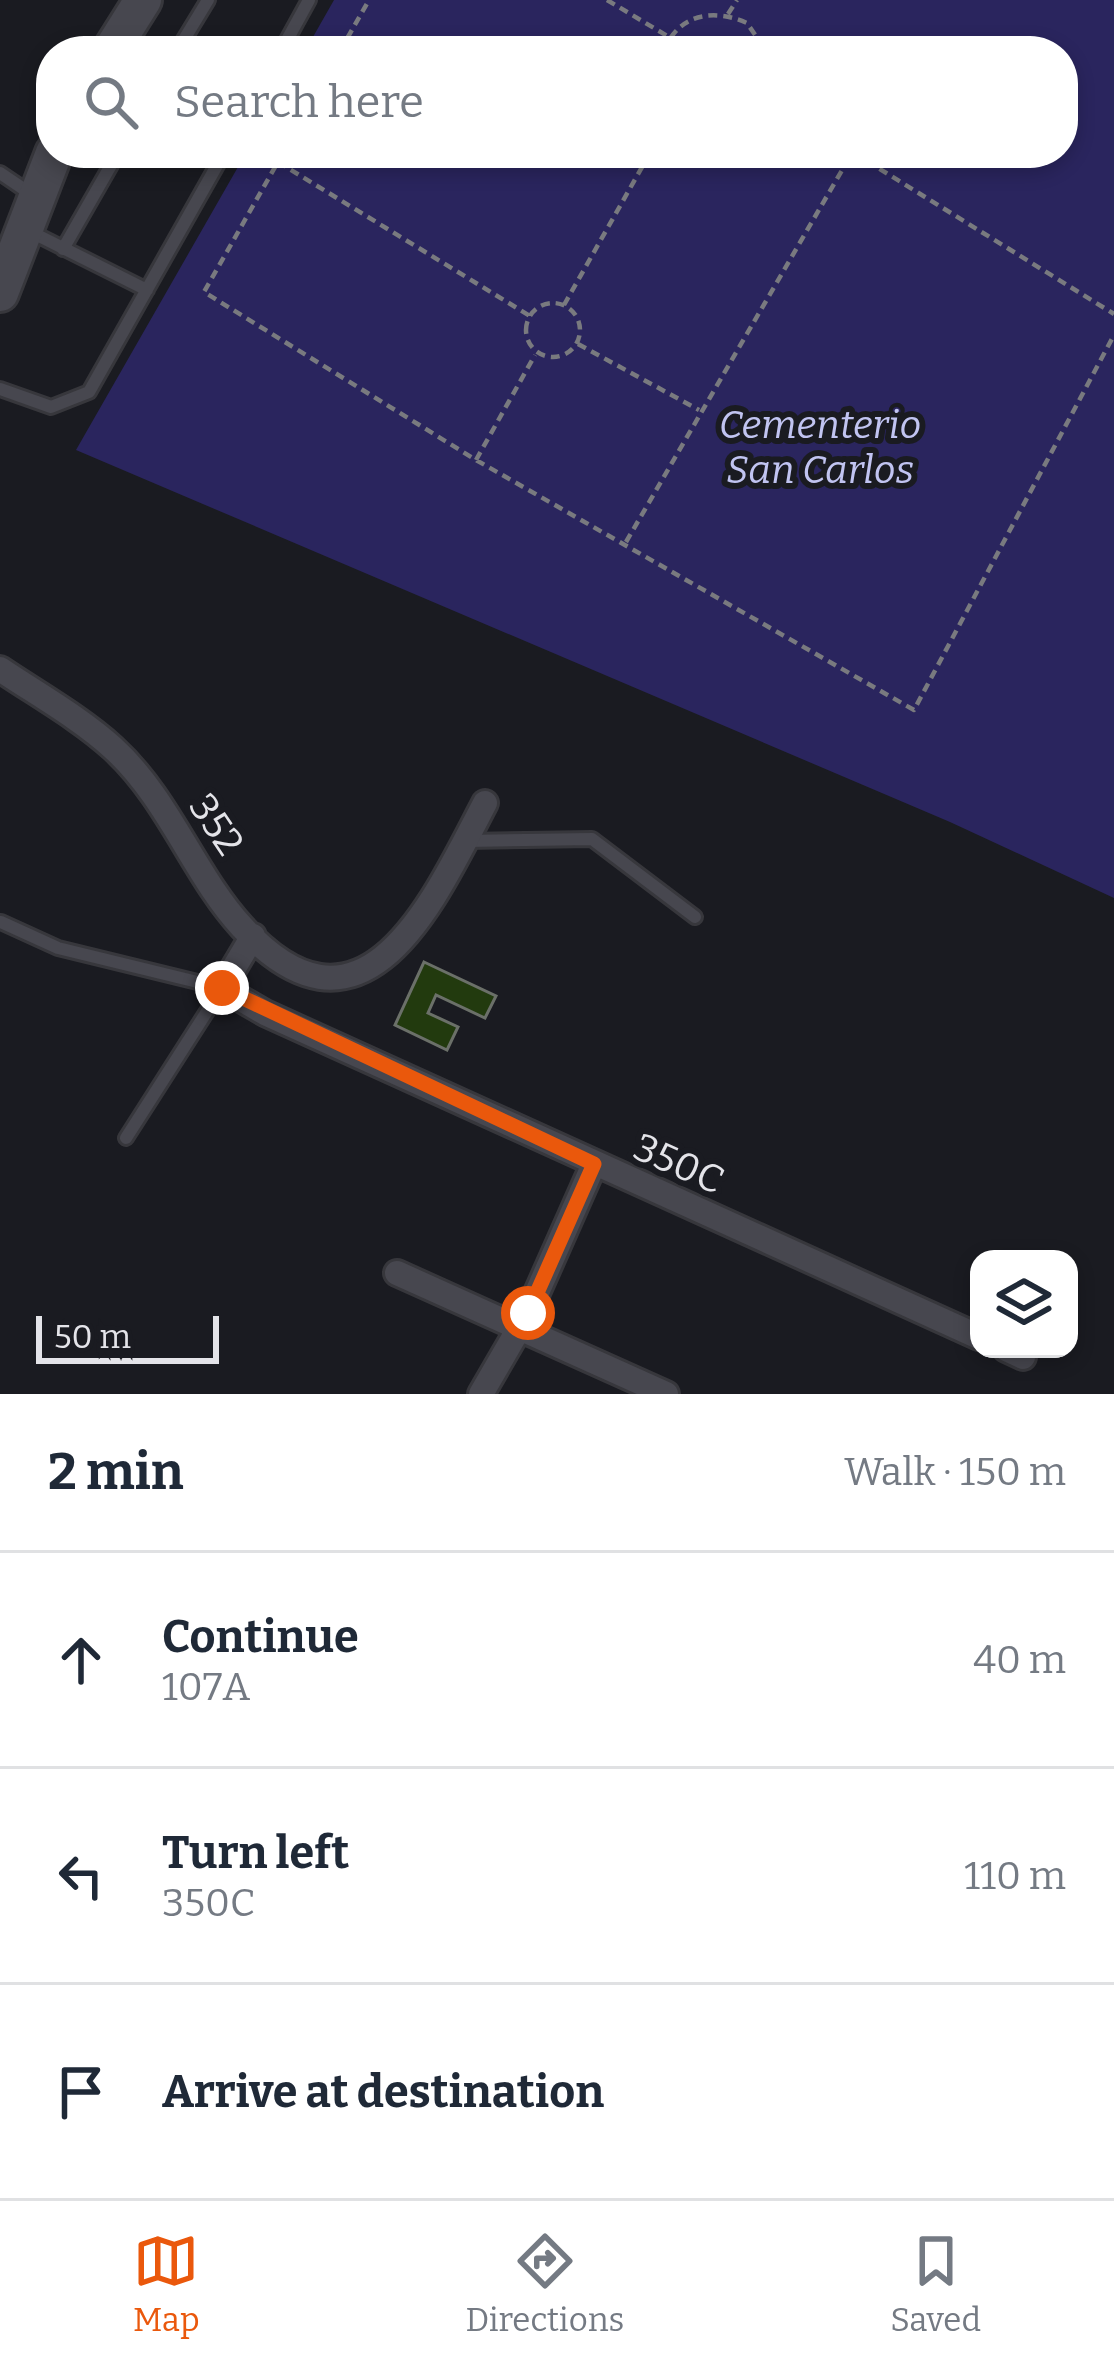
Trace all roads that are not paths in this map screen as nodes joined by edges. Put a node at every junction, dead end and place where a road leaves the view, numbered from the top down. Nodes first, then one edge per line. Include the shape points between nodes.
1 (143, 0) edge
2 (208, 0) edge
3 (309, 0) edge
4 (120, 36) edge
5 (186, 36) edge
6 (289, 36) edge
7 (48, 168) edge
8 (109, 168) edge
9 (215, 168) edge
10 (0, 173) edge
11 (31, 214) junction
12 (63, 249) junction
13 (146, 290) junction
14 (0, 292) edge
15 (0, 389) edge
16 (0, 669) edge
17 (485, 802) dead end
18 (465, 841) junction
19 (695, 917) dead end
20 (1, 922) edge
21 (253, 935) junction
22 (222, 988) junction
23 (126, 1138) dead end
24 (594, 1164) junction
25 (397, 1273) dead end
26 (519, 1328) junction
27 (970, 1333) edge
28 (481, 1394) edge
29 (667, 1394) edge

1 - 4 main road
2 - 5 lane
3 - 6 lane
7 - 11 main road
8 - 12 lane
9 - 13 lane
10 - 11 lane
11 - 12 lane
11 - 14 main road
12 - 13 lane
13 - 15 lane via 89,392 50,407
16 - 21 street, 352 via 113,748
17 - 18 street
18 - 19 lane via 592,839
18 - 21 street, 352 via 426,915 382,960 345,976 298,973
20 - 22 lane via 58,948
21 - 22 street
22 - 23 lane
22 - 24 street, 350C
24 - 26 street
24 - 27 street, 350C
25 - 26 street
26 - 28 street
26 - 29 street

